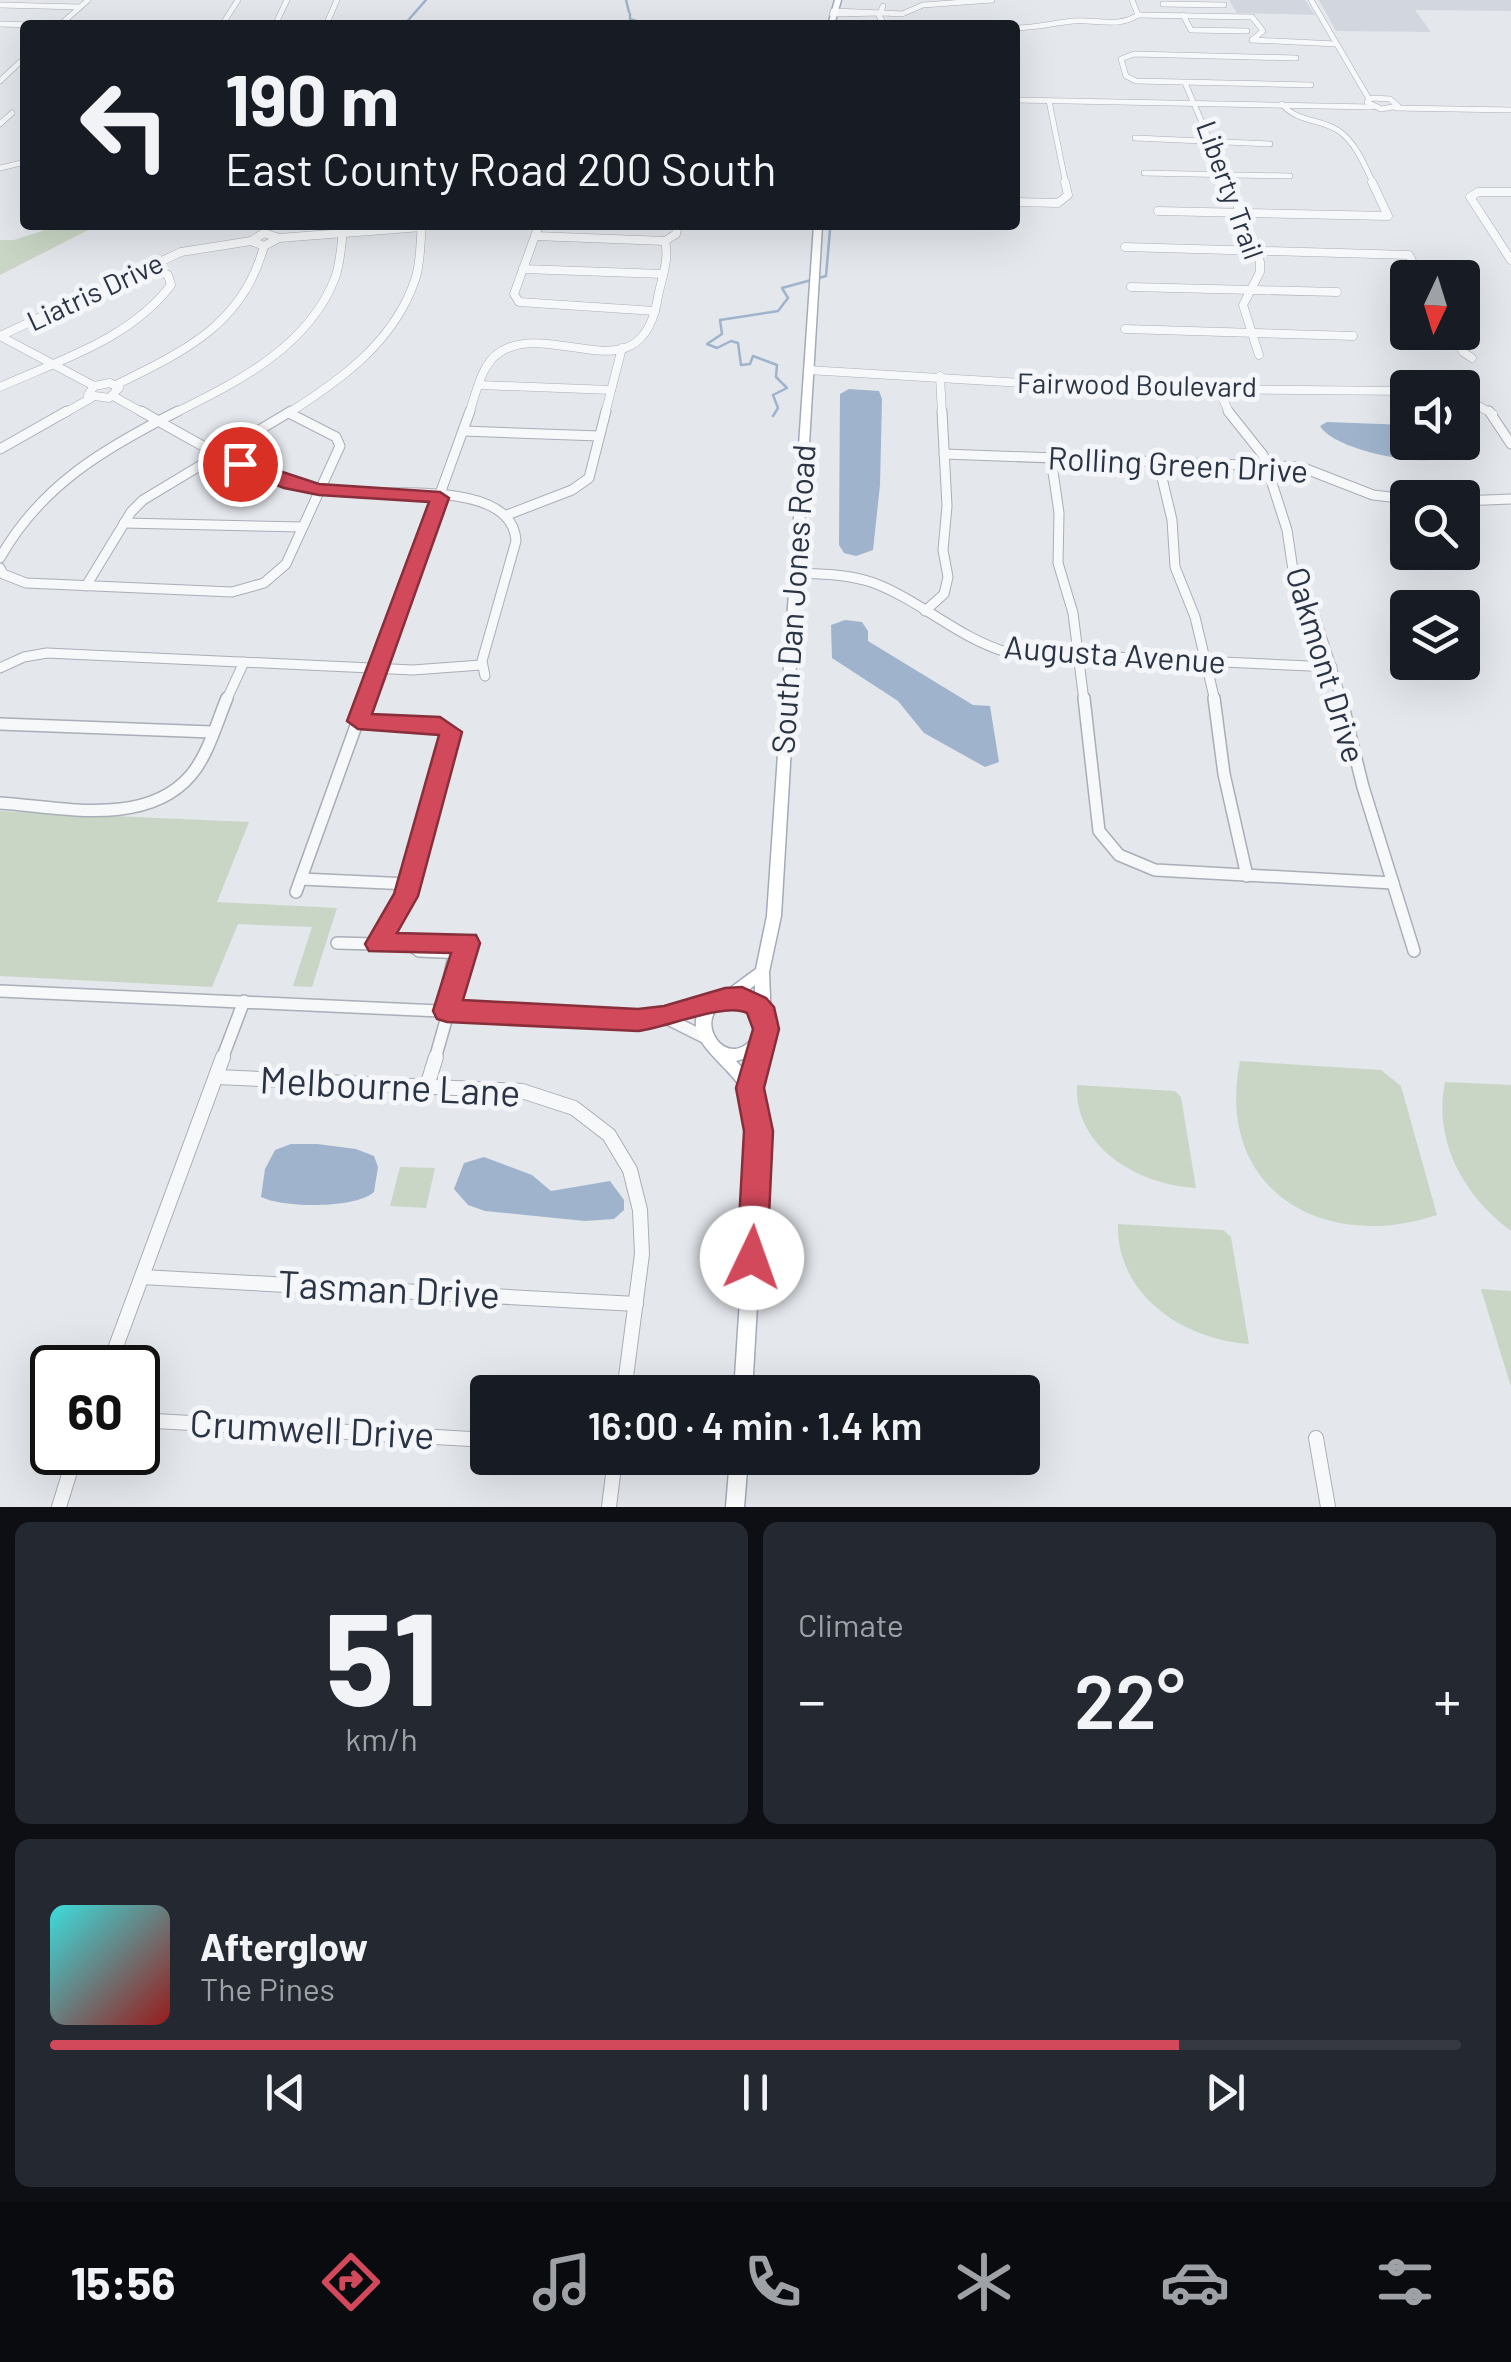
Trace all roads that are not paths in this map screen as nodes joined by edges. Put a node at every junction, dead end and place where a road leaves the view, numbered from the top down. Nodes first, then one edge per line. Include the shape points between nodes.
1 (88, 0) edge
2 (992, 0) edge
3 (1132, 0) edge
4 (1311, 0) edge
5 (1193, 2) edge
6 (1163, 4) dead end
7 (0, 5) edge
8 (1224, 5) dead end
9 (833, 6) edge
10 (80, 7) junction
11 (853, 8) dead end
12 (883, 9) junction
13 (1138, 15) junction
14 (1183, 15) junction
15 (1199, 15) junction
16 (1227, 15) junction
17 (66, 20) edge
18 (880, 20) edge
19 (1020, 28) edge
20 (1263, 30) junction
21 (1234, 31) junction
22 (1247, 32) dead end
23 (1277, 38) junction
24 (1252, 40) junction
25 (1335, 42) junction
26 (1260, 57) junction
27 (1296, 58) dead end
28 (1189, 83) junction
29 (1311, 86) dead end
30 (1361, 86) junction
31 (1386, 98) junction
32 (1020, 100) edge
33 (1049, 101) junction
34 (1369, 102) junction
35 (1197, 103) junction
36 (1282, 104) junction
37 (1291, 105) junction
38 (1397, 105) junction
39 (0, 112) edge
40 (1509, 112) edge
41 (0, 124) edge
42 (1314, 124) junction
43 (1135, 138) dead end
44 (1212, 140) junction
45 (1270, 144) dead end
46 (1144, 173) dead end
47 (1226, 175) junction
48 (1290, 176) dead end
49 (1511, 192) edge
50 (1020, 202) edge
51 (1158, 211) dead end
52 (1241, 212) junction
53 (264, 230) edge
54 (266, 230) edge
55 (337, 230) edge
56 (344, 230) edge
57 (422, 230) edge
58 (537, 230) edge
59 (677, 230) edge
60 (818, 230) edge
61 (534, 236) junction
62 (278, 238) junction
63 (250, 241) junction
64 (665, 241) junction
65 (264, 246) junction
66 (1125, 247) dead end
67 (1256, 250) junction
68 (1412, 260) edge
69 (1511, 260) edge
70 (149, 267) junction
71 (523, 269) junction
72 (663, 274) junction
73 (1131, 287) dead end
74 (1249, 290) junction
75 (1337, 292) dead end
76 (654, 310) junction
77 (1125, 330) dead end
78 (1252, 333) junction
79 (0, 336) edge
80 (1353, 336) dead end
81 (622, 348) junction
82 (1462, 350) edge
83 (1259, 356) dead end
84 (1472, 358) dead end
85 (50, 363) junction
86 (808, 372) junction
87 (940, 376) junction
88 (116, 385) junction
89 (94, 386) junction
90 (480, 386) junction
91 (0, 387) edge
92 (612, 390) junction
93 (1218, 390) junction
94 (1390, 391) edge
95 (112, 396) junction
96 (91, 398) junction
97 (1480, 406) edge
98 (289, 413) junction
99 (160, 422) junction
100 (464, 431) junction
101 (600, 436) junction
102 (1511, 444) edge
103 (0, 449) edge
104 (218, 454) junction
105 (944, 454) junction
106 (1051, 458) junction
107 (1158, 461) junction
108 (1266, 465) junction
109 (319, 490) junction
110 (1390, 496) edge
111 (440, 498) junction
112 (1511, 499) edge
113 (1480, 500) edge
114 (508, 515) junction
115 (124, 523) junction
116 (302, 527) junction
117 (0, 558) edge
118 (0, 568) edge
119 (796, 576) junction
120 (86, 586) junction
121 (924, 611) junction
122 (1080, 656) junction
123 (244, 662) junction
124 (1206, 662) junction
125 (1332, 667) junction
126 (0, 668) edge
127 (377, 669) junction
128 (358, 721) junction
129 (0, 724) edge
130 (212, 732) junction
131 (0, 803) edge
132 (1247, 876) junction
133 (301, 879) junction
134 (1393, 883) junction
135 (409, 884) junction
136 (296, 892) dead end
137 (337, 942) dead end
138 (378, 944) junction
139 (1414, 951) dead end
140 (762, 972) junction
141 (0, 991) edge
142 (244, 1001) junction
143 (719, 1001) junction
144 (447, 1011) junction
145 (763, 1013) junction
146 (664, 1017) junction
147 (764, 1034) junction
148 (709, 1042) junction
149 (217, 1077) junction
150 (428, 1086) junction
151 (750, 1088) junction
152 (142, 1276) junction
153 (636, 1304) junction
154 (116, 1345) edge
155 (626, 1375) edge
156 (744, 1375) edge
157 (160, 1421) edge
158 (1316, 1438) dead end
159 (470, 1439) edge
160 (69, 1475) edge
161 (613, 1475) edge
162 (738, 1475) edge
163 (59, 1507) edge
164 (609, 1507) edge
165 (736, 1507) edge
166 (1328, 1507) edge

1 - 10 street
2 - 12 street via 923,5 902,14
3 - 13 street
4 - 25 street
5 - 6 street
5 - 8 street
5 - 15 street
7 - 10 street
9 - 12 street
10 - 17 street
11 - 12 street
12 - 18 street
13 - 14 street
13 - 19 street via 1128,22
14 - 15 street
14 - 21 street via 1191,30
15 - 16 street
16 - 20 street via 1256,19
16 - 21 street
20 - 23 street
20 - 24 street
21 - 22 street
23 - 24 street
23 - 25 street
24 - 25 street
24 - 26 street
25 - 30 street
26 - 27 street
26 - 28 street via 1121,58 1132,80
28 - 29 street
28 - 35 street, Liberty Trail
30 - 31 street
30 - 34 street
31 - 34 street
31 - 38 street
32 - 33 street
33 - 35 street
33 - 50 street via 1068,196
34 - 37 street
34 - 38 street
35 - 36 street
35 - 44 street, Liberty Trail
36 - 37 street
36 - 42 street
37 - 42 street
38 - 40 street
39 - 41 street via 12,112
42 - 52 street via 1347,138 1388,216
43 - 44 street
44 - 45 street
44 - 47 street, Liberty Trail
46 - 47 street
47 - 48 street
47 - 52 street, Liberty Trail
49 - 69 street via 1470,197
51 - 52 street
52 - 67 street, Liberty Trail
53 - 63 street
54 - 62 street
55 - 62 street
56 - 99 street via 335,284 300,331 269,360
57 - 98 street via 419,276 392,328 364,358
58 - 61 street
59 - 64 street
60 - 86 main road, South Dan Jones Road
61 - 64 street
61 - 71 street
62 - 65 street
63 - 65 street
63 - 70 street, Liatris Drive via 202,246
64 - 72 street
65 - 88 street via 256,281 232,314 196,342
66 - 67 street
67 - 68 street via 1409,254
67 - 74 street, Liberty Trail via 1261,268
70 - 79 street, Liatris Drive
70 - 85 street via 171,281 159,301
71 - 72 street
71 - 76 street via 514,294 518,302
72 - 76 street
73 - 74 street
74 - 75 street
74 - 78 street, Liberty Trail via 1243,305
76 - 81 street via 648,334
77 - 78 street
78 - 80 street
78 - 83 street, Liberty Trail
79 - 85 street
81 - 90 street via 504,350 491,358
81 - 92 street
82 - 84 street
85 - 89 street
85 - 91 street
86 - 87 street, Fairwood Boulevard
86 - 119 main road, South Dan Jones Road
87 - 93 street, Fairwood Boulevard
87 - 105 street
88 - 89 street
88 - 95 street
89 - 96 street
90 - 92 street
90 - 100 street
92 - 101 street
93 - 94 street, Fairwood Boulevard
93 - 108 street, Oakmont Drive
95 - 96 street
95 - 99 street
96 - 103 street
97 - 102 street via 1496,417
98 - 104 street
98 - 109 street via 340,446
99 - 104 street
99 - 117 street via 64,478
100 - 101 street
100 - 111 street
101 - 114 street via 584,483
104 - 109 street
104 - 115 street via 162,486
105 - 106 street, Rolling Green Drive
105 - 121 street via 948,585
106 - 107 street, Rolling Green Drive
106 - 122 street via 1058,564
107 - 108 street, Rolling Green Drive
107 - 124 street via 1175,566
108 - 110 street, Rolling Green Drive via 1311,469 1362,492
108 - 125 street, Oakmont Drive via 1294,570
109 - 111 street
109 - 116 street
111 - 114 street via 478,501
111 - 127 street
112 - 113 street
114 - 127 street via 516,541 483,670
115 - 116 street
115 - 120 street
116 - 120 street via 286,564 250,588
118 - 120 street via 26,584
119 - 121 street, Augusta Avenue via 856,578
119 - 140 main road, South Dan Jones Road via 774,916
121 - 122 street, Augusta Avenue via 995,650
122 - 124 street, Augusta Avenue
122 - 132 street via 1099,831 1119,855 1155,870
123 - 126 street via 47,653
123 - 127 street
123 - 130 street
124 - 125 street, Augusta Avenue
124 - 132 street
125 - 134 street, Oakmont Drive
127 - 128 street
128 - 133 street
128 - 135 street via 448,728 451,736
129 - 130 street
130 - 131 street via 194,773 160,801 118,809
132 - 134 street
133 - 135 street
133 - 136 street
134 - 139 street, Oakmont Drive
135 - 138 street
137 - 138 street
138 - 144 street via 424,941 459,950
140 - 143 main road
140 - 145 main road, South Dan Jones Road
141 - 142 street
142 - 144 street
142 - 149 street
143 - 145 main road via 742,998
143 - 146 street
143 - 148 main road via 703,1016
144 - 146 street
144 - 150 street
145 - 147 main road
146 - 148 street
147 - 148 main road via 740,1052
147 - 151 main road
148 - 151 main road
149 - 150 street, Melbourne Lane
149 - 152 street
150 - 153 street, Melbourne Lane via 544,1096 609,1139 626,1162 642,1207
151 - 156 main road via 758,1131
152 - 153 street, Tasman Drive
152 - 154 street
153 - 155 street
157 - 159 street, Crumwell Drive
158 - 166 street
160 - 163 street
161 - 164 street
162 - 165 main road

